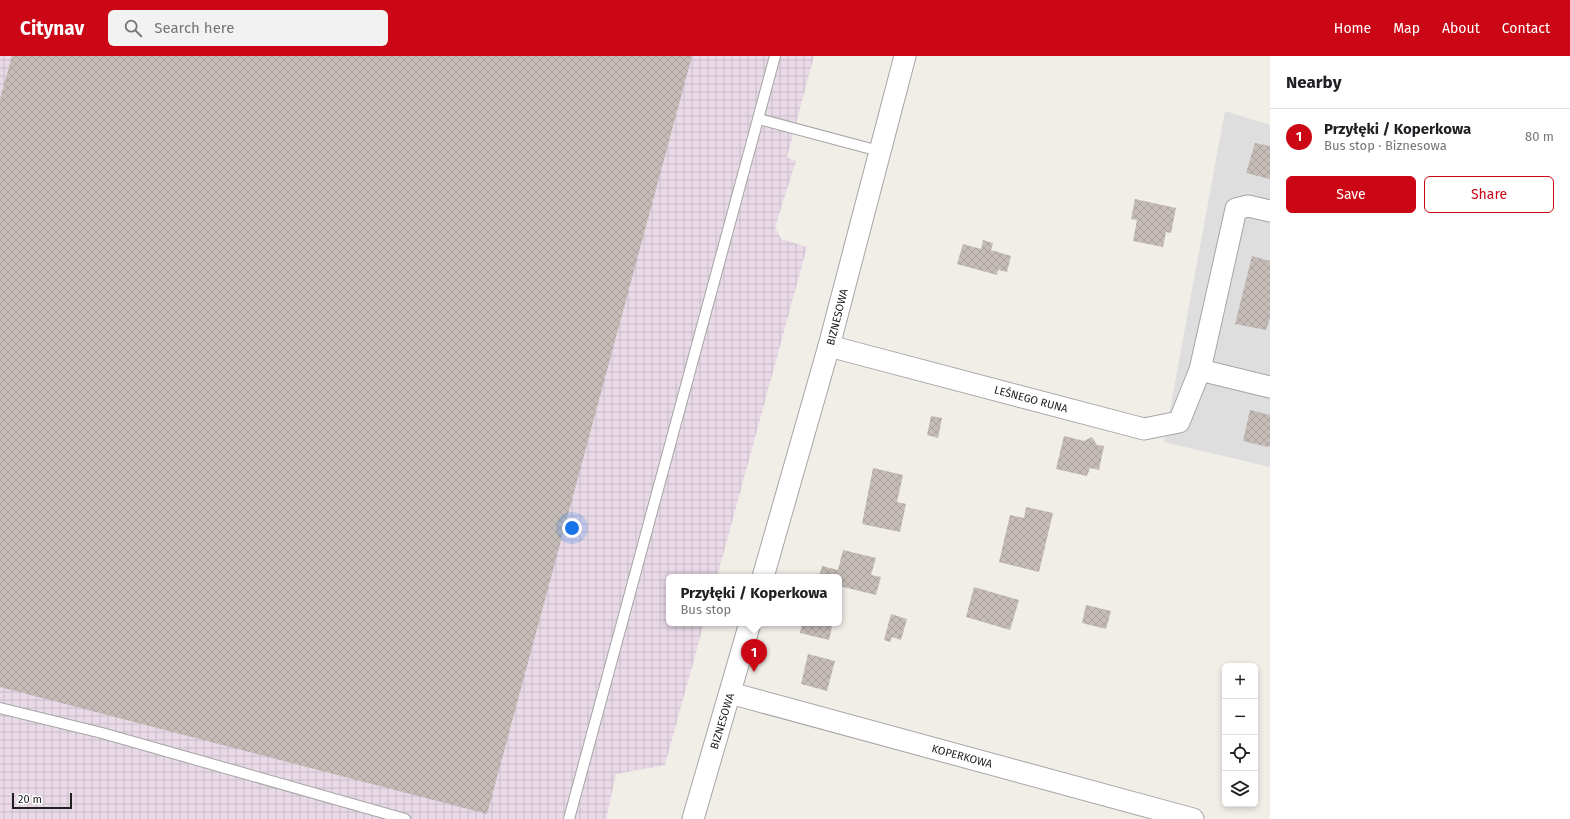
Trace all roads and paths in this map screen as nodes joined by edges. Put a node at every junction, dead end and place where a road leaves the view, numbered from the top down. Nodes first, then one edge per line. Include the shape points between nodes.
1 (775, 56) edge
2 (905, 56) edge
3 (759, 119) junction
4 (879, 151) junction
5 (1270, 211) edge
6 (830, 346) junction
7 (1200, 370) junction
8 (1270, 387) edge
9 (764, 574) edge
10 (749, 626) edge
11 (730, 693) junction
12 (0, 708) edge
13 (405, 819) edge
14 (569, 819) edge
15 (693, 819) edge
16 (1193, 819) edge

1 - 3 lane
2 - 4 street, BIZNESOWA
3 - 4 lane
3 - 14 lane
4 - 6 street, BIZNESOWA
5 - 7 street, LEŚNEGO RUNA via 1248,206 1236,209
6 - 7 street, LEŚNEGO RUNA via 1144,429 1179,422
6 - 9 street, BIZNESOWA
7 - 8 street
10 - 11 street, BIZNESOWA
11 - 15 street, BIZNESOWA
11 - 16 street, KOPERKOWA
12 - 13 lane via 102,733

